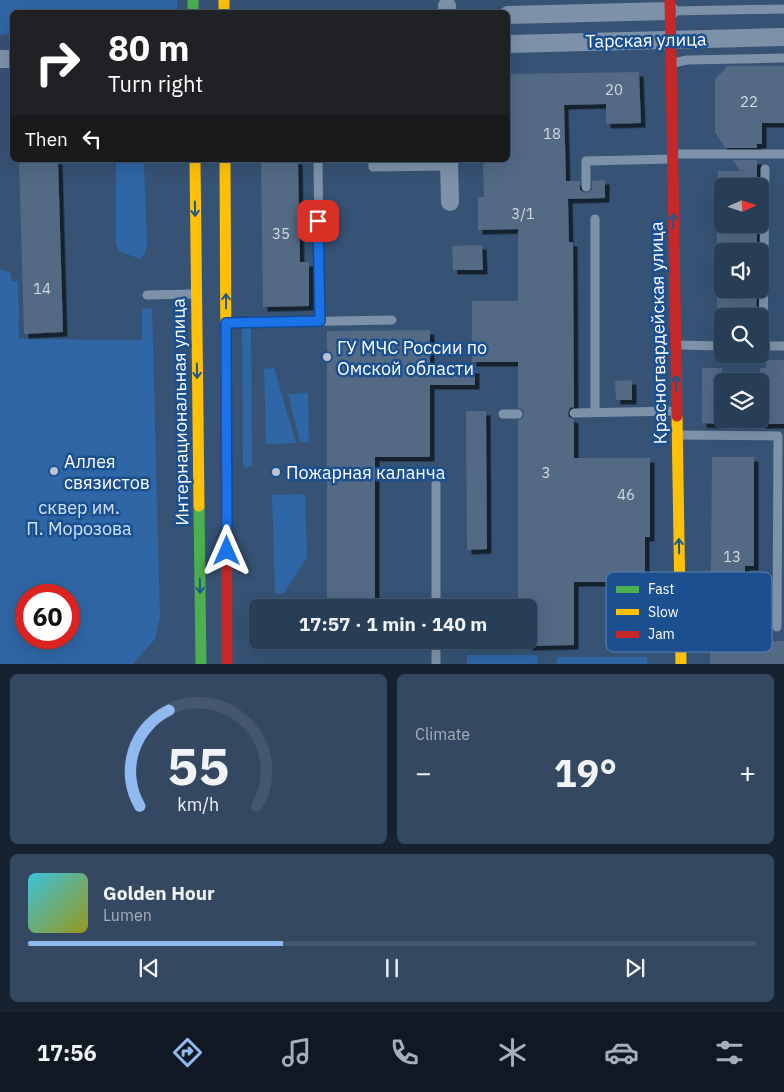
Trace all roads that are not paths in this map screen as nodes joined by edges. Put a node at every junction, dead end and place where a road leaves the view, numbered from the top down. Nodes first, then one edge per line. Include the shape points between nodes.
1 (670, 6) edge
2 (784, 9) edge
3 (510, 15) edge
4 (784, 37) edge
5 (670, 40) junction
6 (510, 44) edge
7 (784, 58) edge
8 (670, 64) junction
9 (784, 154) edge
10 (672, 156) junction
11 (194, 162) edge
12 (225, 162) edge
13 (318, 162) edge
14 (373, 162) edge
15 (449, 163) edge
16 (764, 169) dead end
17 (586, 187) dead end
18 (450, 202) dead end
19 (595, 219) dead end
20 (196, 294) junction
21 (146, 295) dead end
22 (762, 308) edge
23 (392, 320) dead end
24 (320, 321) junction
25 (221, 323) junction
26 (675, 345) junction
27 (714, 346) edge
28 (769, 346) edge
29 (784, 346) edge
30 (677, 411) junction
31 (595, 412) junction
32 (574, 413) dead end
33 (503, 414) dead end
34 (518, 414) dead end
35 (677, 435) junction
36 (781, 466) edge
37 (436, 484) dead end
38 (780, 563) edge
39 (679, 572) edge
40 (436, 599) edge
41 (776, 627) dead end
42 (436, 649) edge
43 (201, 664) edge
44 (227, 664) edge
45 (436, 664) edge

1 - 2 lane
1 - 3 street, Тарская улица
1 - 5 main road, Красногвардейская улица
4 - 5 street, Тарская улица
5 - 6 street, Тарская улица
5 - 8 main road, Красногвардейская улица
7 - 8 lane via 687,60
8 - 10 main road, Красногвардейская улица
9 - 10 lane
10 - 17 lane via 586,161
26 -> 10 main road, Красногвардейская улица
11 -> 20 main road, Интернациональная улица
25 -> 12 main road
13 - 24 lane
14 - 15 lane via 373,167
15 - 18 street
16 - 22 lane
19 - 31 lane
20 - 21 lane
20 -> 43 main road, Интернациональная улица via 202,323
23 - 24 lane
24 - 25 lane
25 - 44 main road
26 - 27 lane
30 -> 26 main road, Красногвардейская улица
28 - 29 lane
30 - 31 lane
30 - 35 main road, Красногвардейская улица
31 - 32 lane
33 - 34 lane
35 - 36 lane via 778,436
39 -> 35 main road, Красногвардейская улица
36 - 38 lane
37 - 40 lane
38 - 41 lane
42 - 45 lane

